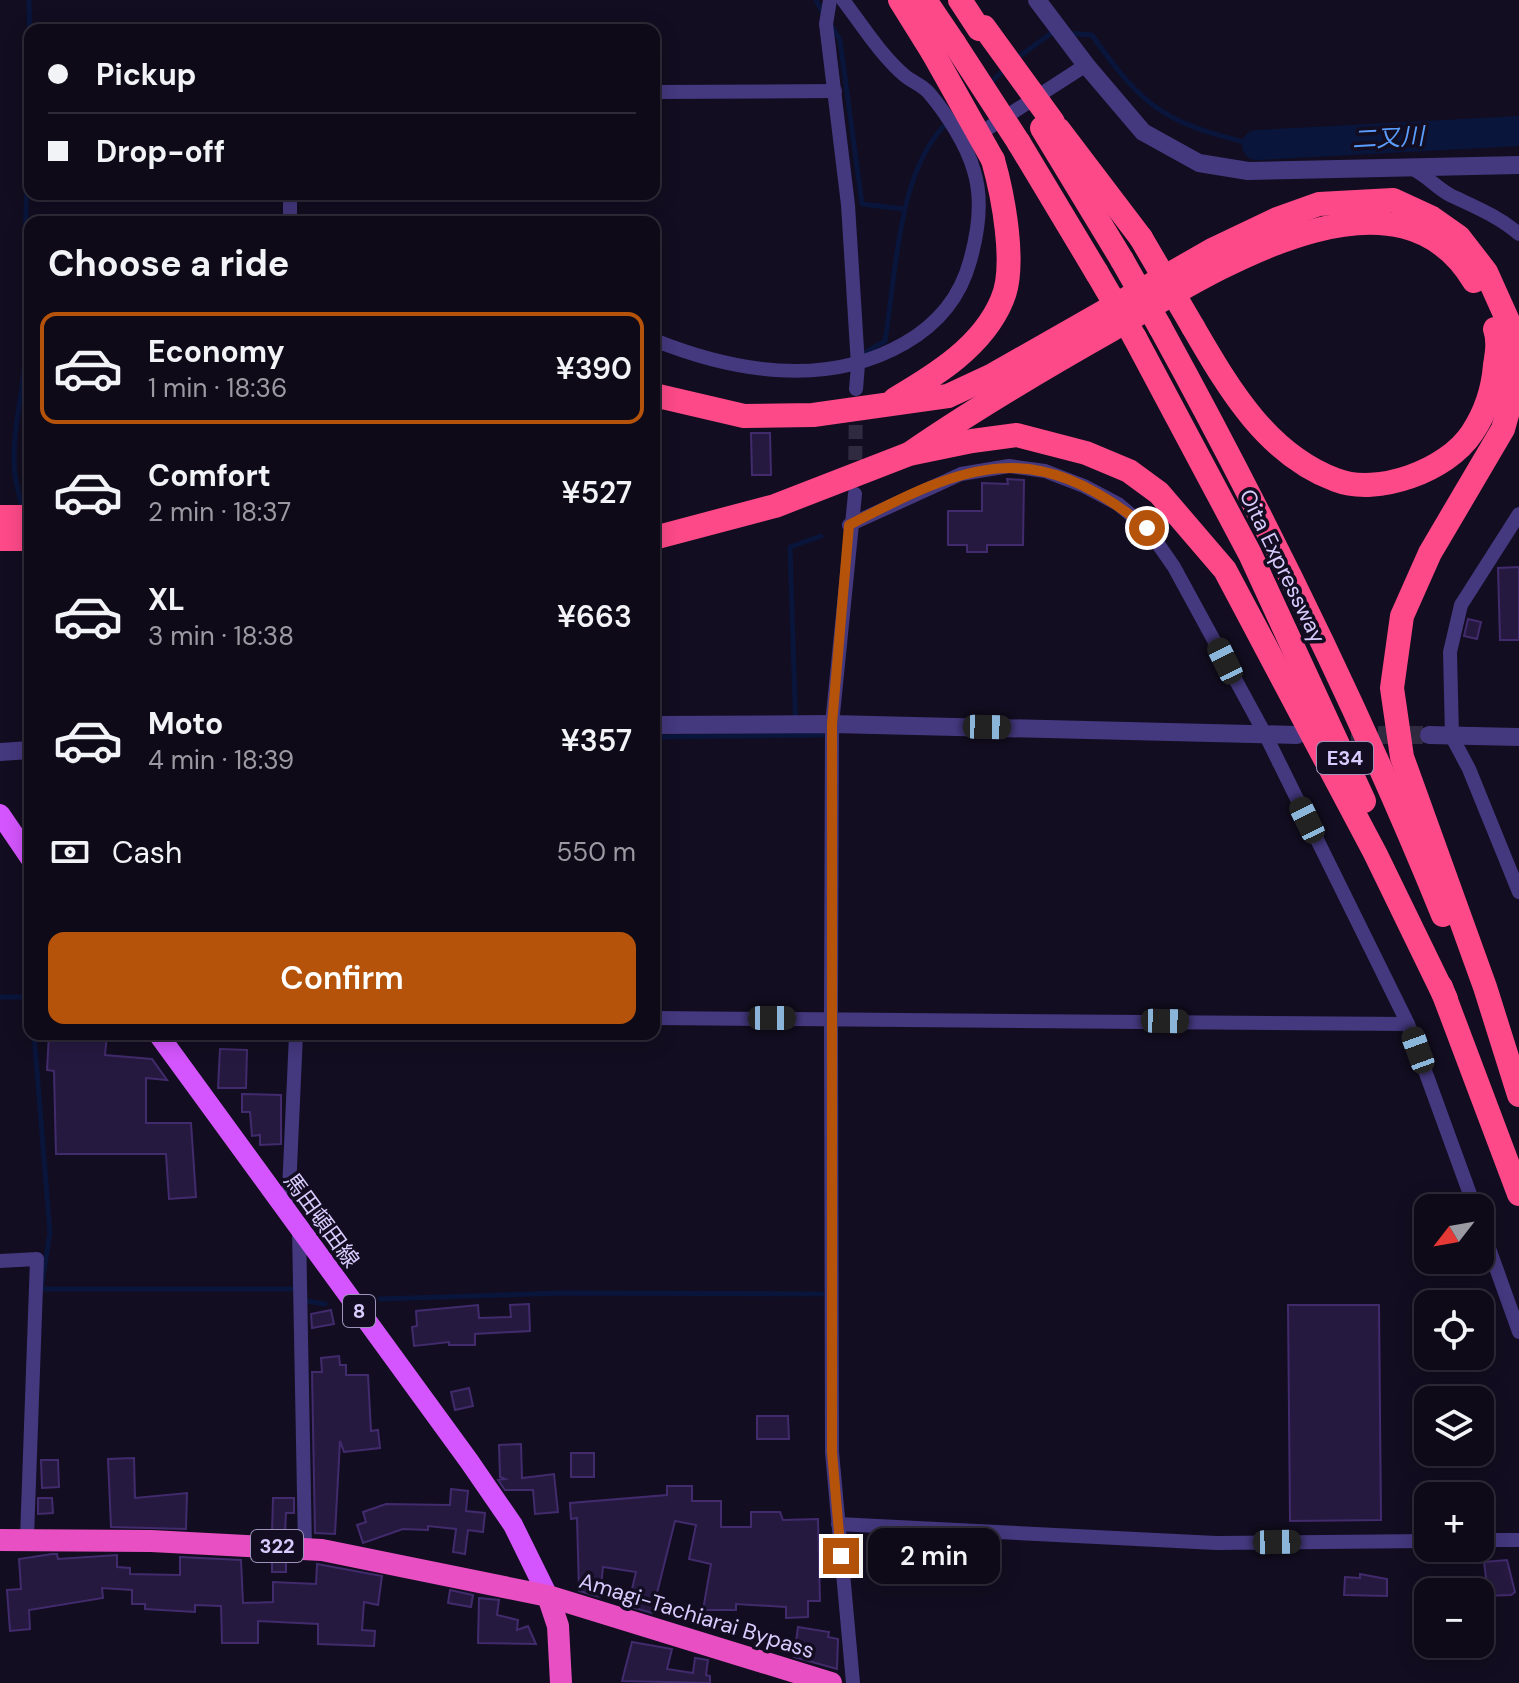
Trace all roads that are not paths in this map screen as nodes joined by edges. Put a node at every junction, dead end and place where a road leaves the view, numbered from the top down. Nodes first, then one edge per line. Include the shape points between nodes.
1 (900, 0) edge
2 (925, 0) edge
3 (1037, 0) edge
4 (834, 2) edge
5 (963, 4) edge
6 (943, 48) junction
7 (1086, 65) junction
8 (835, 91) junction
9 (660, 92) edge
10 (1048, 125) junction
11 (963, 145) junction
12 (1519, 165) edge
13 (1409, 167) junction
14 (1519, 234) edge
15 (660, 342) edge
16 (858, 365) junction
17 (856, 389) tunnel mouth
18 (660, 397) edge
19 (692, 406) junction
20 (660, 407) edge
21 (883, 407) junction
22 (909, 454) junction
23 (855, 494) tunnel mouth
24 (1519, 514) edge
25 (0, 517) edge
26 (24, 517) edge
27 (660, 524) edge
28 (849, 525) junction
29 (694, 527) junction
30 (660, 536) edge
31 (0, 539) edge
32 (24, 539) edge
33 (832, 724) junction
34 (660, 725) edge
35 (1265, 734) junction
36 (1297, 735) dead end
37 (1429, 735) tunnel mouth
38 (1452, 737) junction
39 (1519, 737) edge
40 (24, 750) edge
41 (0, 752) edge
42 (0, 814) edge
43 (24, 849) edge
44 (1519, 892) edge
45 (1446, 999) junction
46 (660, 1018) edge
47 (831, 1018) junction
48 (1408, 1024) junction
49 (162, 1040) edge
50 (296, 1040) edge
51 (1519, 1095) edge
52 (1519, 1114) edge
53 (1470, 1194) edge
54 (1519, 1194) edge
55 (294, 1222) junction
56 (1494, 1254) edge
57 (0, 1261) edge
58 (1514, 1298) edge
59 (1519, 1332) edge
60 (838, 1524) junction
61 (27, 1538) junction
62 (0, 1540) edge
63 (1494, 1540) edge
64 (1519, 1540) edge
65 (1414, 1541) edge
66 (305, 1548) junction
67 (548, 1596) junction
68 (561, 1683) edge
69 (831, 1683) edge
70 (853, 1683) edge

1 - 6 highway
2 - 6 highway, Oita Expressway / E34
3 - 7 street
4 - 8 street via 826,24
4 - 11 street via 904,75 928,91
5 - 10 highway, Oita Expressway / E34
6 - 21 highway, bridge via 993,160 1004,199 1007,277 1003,299 978,336 941,372
6 - 45 highway, Oita Expressway / E34, bridge via 1019,143 1135,338 1243,541 1391,862
7 - 11 street
7 - 13 street via 1143,132 1199,163 1248,171
8 - 9 street
8 - 16 street
10 - 22 highway, bridge via 1141,238 1193,327 1239,404 1310,468 1364,488 1407,477 1470,436 1493,394 1498,338 1486,301 1467,270 1435,240 1413,230 1392,224 1352,225 1295,235 1200,279 998,394
10 - 52 highway, Oita Expressway / E34, bridge via 1275,541 1375,752
11 - 16 street via 975,172 978,228 960,294 925,332
12 - 13 street
13 - 14 street
15 - 16 street via 698,358 747,368 815,371
16 - 17 street
18 - 19 highway
19 - 20 highway
19 - 21 highway via 744,416
21 - 51 highway via 948,396 991,376 1214,249 1319,204 1393,200 1459,237 1486,272 1508,321 1513,362 1510,404 1503,429 1430,553 1402,616 1392,688 1402,757
22 - 29 highway via 775,506
22 - 45 highway via 1017,435 1086,453 1129,471 1159,493 1225,570
23 - 28 street
24 - 38 street via 1461,605 1450,652
25 - 26 highway
27 - 29 highway
28 - 33 street
28 - 35 street via 961,474 1009,466 1045,471 1084,486 1147,528 1174,567
29 - 30 highway
31 - 32 highway
33 - 34 street
33 - 35 street
33 - 47 street
35 - 36 street
35 - 48 street
37 - 38 street
38 - 39 street
38 - 44 street
40 - 41 street
42 - 43 main road
45 - 54 highway, Oita Expressway / E34
46 - 47 street
47 - 48 street
47 - 60 street via 832,1452
48 - 53 street
49 - 55 main road, 馬田頓田線 / 8
50 - 55 street
55 - 66 street
55 - 67 main road, 馬田頓田線 / 8 via 504,1512
56 - 58 street
57 - 61 street via 37,1259
58 - 59 street
60 - 65 street via 1216,1543
60 - 70 street
61 - 62 highway, 322
61 - 66 highway, 322
63 - 64 street
66 - 67 highway, 322
67 - 68 highway via 558,1626
67 - 69 highway, Amagi-Tachiarai Bypass / 322

